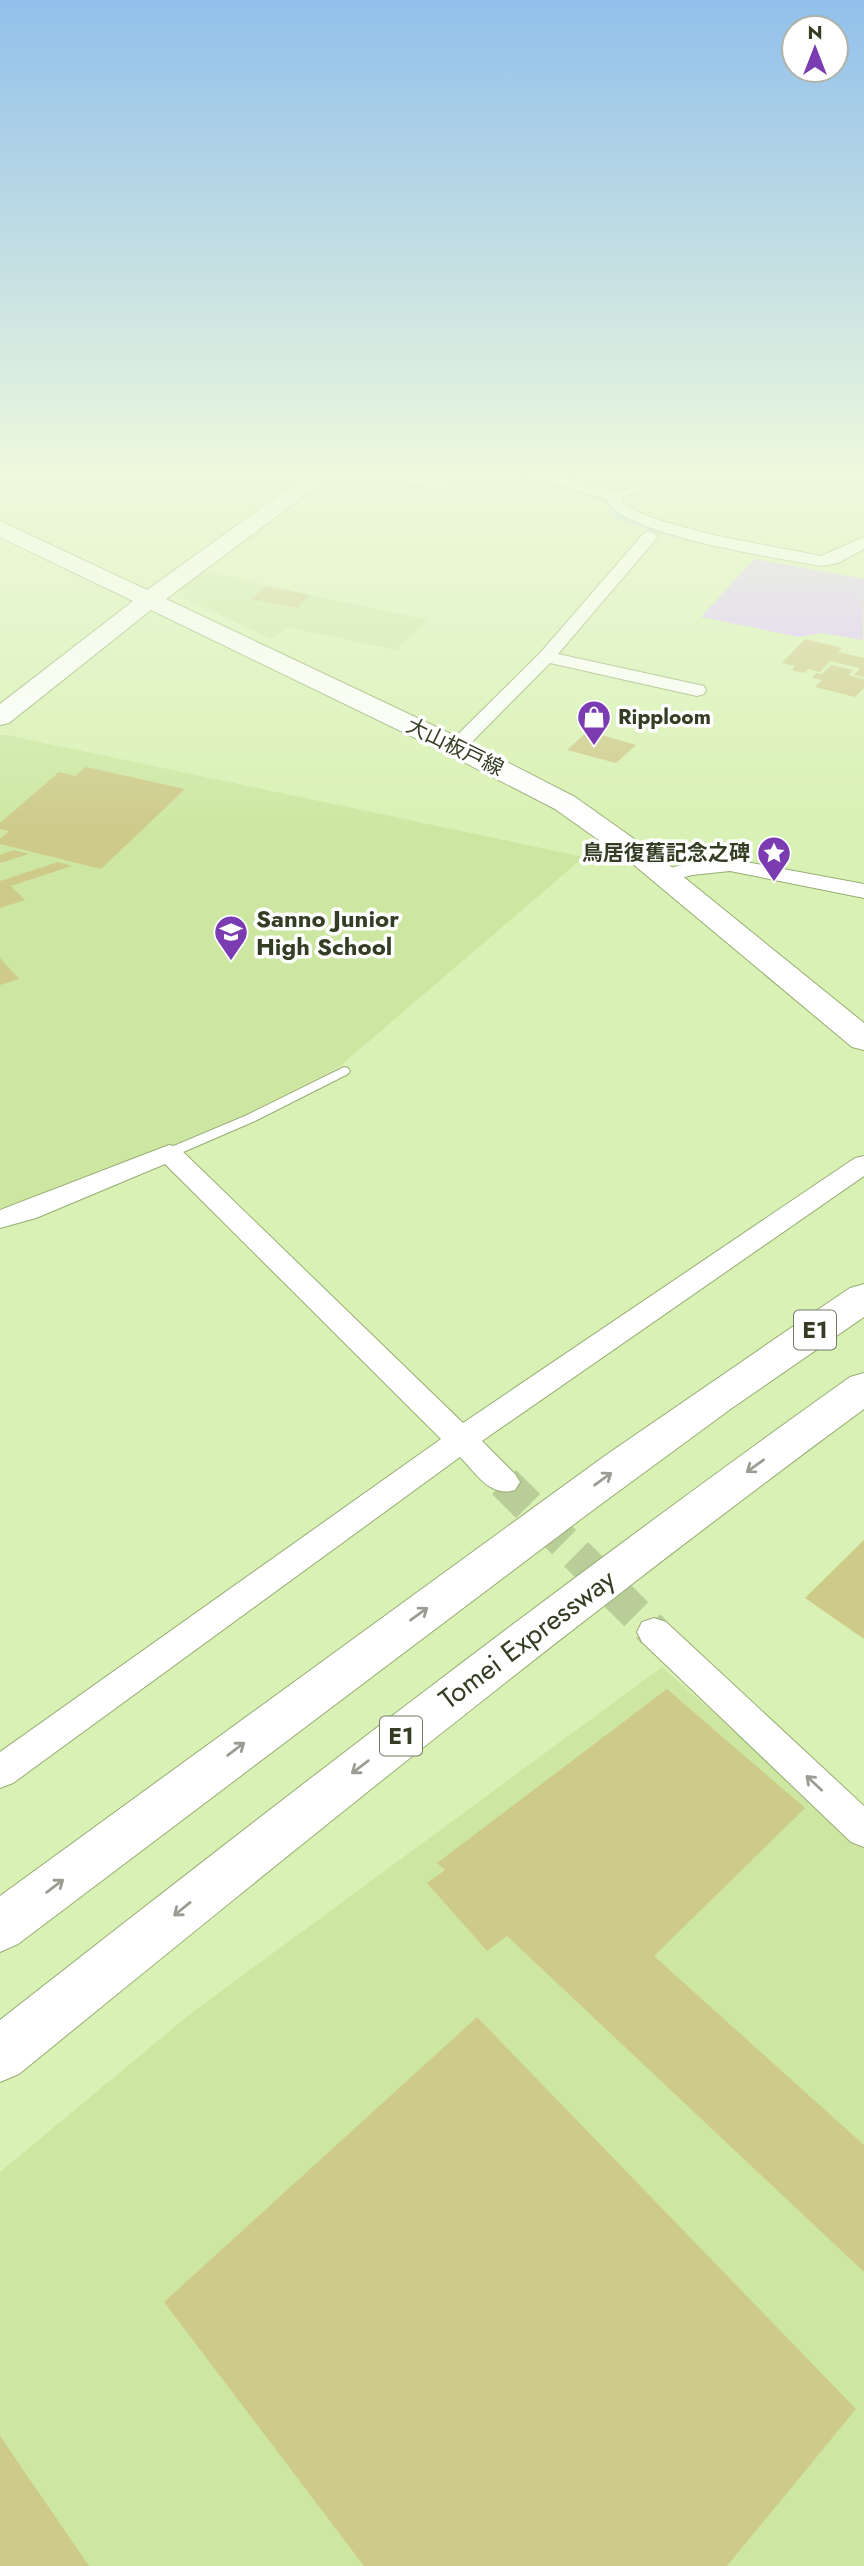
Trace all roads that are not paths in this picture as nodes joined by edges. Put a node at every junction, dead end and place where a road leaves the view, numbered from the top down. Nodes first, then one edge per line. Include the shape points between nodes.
1 (135, 592) edge
2 (160, 592) edge
3 (602, 592) edge
4 (150, 599) junction
5 (546, 657) junction
6 (697, 690) dead end
7 (0, 717) edge
8 (456, 747) junction
9 (664, 876) junction
10 (864, 891) edge
11 (864, 1040) edge
12 (344, 1071) dead end
13 (169, 1153) junction
14 (864, 1164) edge
15 (0, 1219) edge
16 (864, 1282) edge
17 (864, 1298) edge
18 (767, 1362) junction
19 (864, 1388) edge
20 (864, 1396) edge
21 (810, 1426) junction
22 (460, 1441) junction
23 (504, 1482) tunnel mouth
24 (654, 1632) tunnel mouth
25 (0, 1772) edge
26 (864, 1830) edge
27 (0, 1927) edge
28 (0, 2055) edge

1 - 4 main road, 大山板戸線
2 - 4 main road
3 - 5 street
4 - 7 main road
4 - 8 main road, 大山板戸線
5 - 6 street
5 - 8 street
8 - 9 main road, 大山板戸線 via 565,803
9 - 10 street via 730,865
9 - 11 main road, 大山板戸線
12 - 13 lane
13 - 15 street
13 - 22 street
14 - 22 street
16 - 18 lane
17 - 18 main road, E1
27 -> 18 main road, E1 via 292,1707
19 - 21 main road, Tomei Expressway / E1
20 - 21 lane
21 -> 28 main road, Tomei Expressway / E1 via 321,1797
22 - 23 street
22 - 25 street
26 -> 24 street

